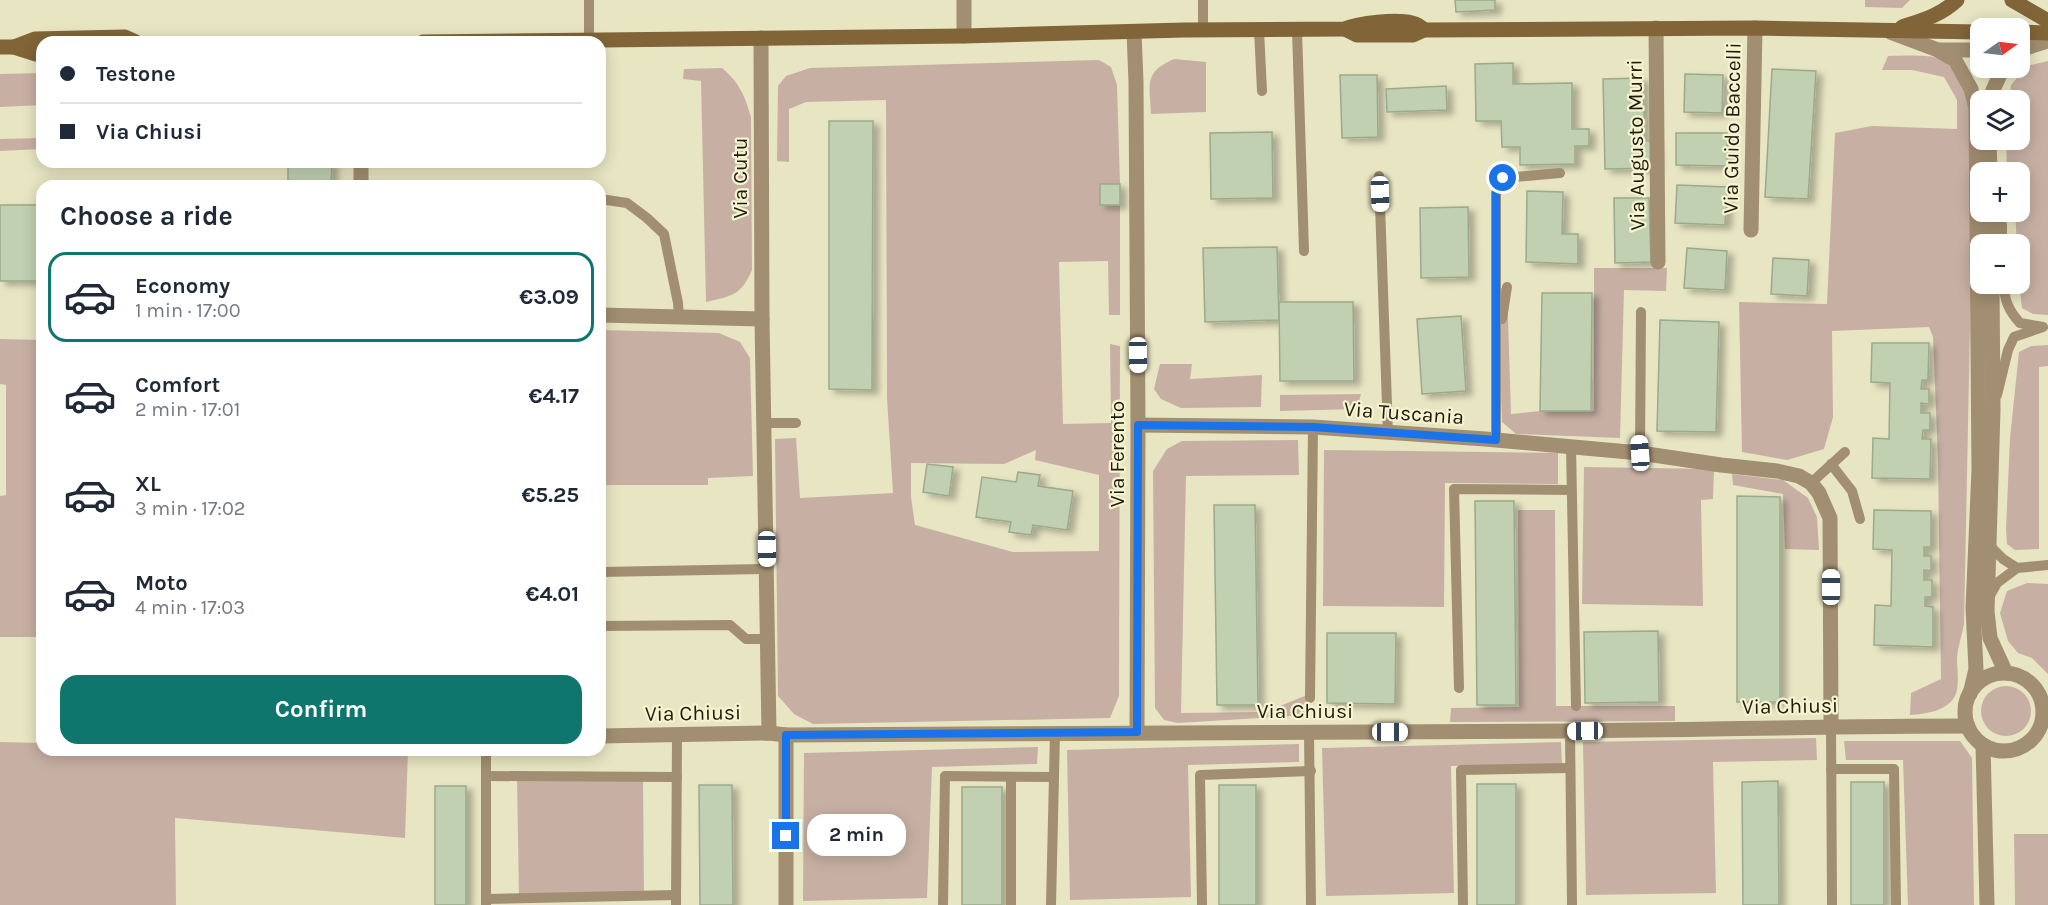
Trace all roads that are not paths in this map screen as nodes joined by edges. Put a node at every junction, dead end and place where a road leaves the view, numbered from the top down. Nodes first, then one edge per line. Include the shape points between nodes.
1 (589, 0) edge
2 (964, 0) edge
3 (1203, 0) edge
4 (1957, 0) edge
5 (2013, 0) edge
6 (2048, 21) edge
7 (1656, 28) junction
8 (1755, 28) junction
9 (1203, 30) junction
10 (1259, 30) junction
11 (1297, 30) junction
12 (1888, 31) junction
13 (1134, 32) junction
14 (1970, 32) edge
15 (2030, 32) edge
16 (2048, 33) edge
17 (589, 36) edge
18 (964, 36) junction
19 (761, 38) junction
20 (36, 39) edge
21 (606, 39) edge
22 (2048, 41) edge
23 (7, 47) edge
24 (2030, 47) edge
25 (1938, 50) junction
26 (1970, 50) edge
27 (36, 54) edge
28 (1262, 91) dead end
29 (1560, 173) dead end
30 (1380, 176) dead end
31 (606, 200) edge
32 (1751, 230) dead end
33 (1304, 251) dead end
34 (1658, 262) dead end
35 (1507, 287) dead end
36 (1992, 294) edge
37 (2004, 294) edge
38 (1641, 312) dead end
39 (606, 315) edge
40 (679, 317) junction
41 (762, 319) junction
42 (2045, 327) edge
43 (1496, 352) junction
44 (1993, 410) junction
45 (765, 423) junction
46 (796, 423) dead end
47 (1138, 425) junction
48 (1313, 427) junction
49 (1388, 434) junction
50 (1496, 440) junction
51 (1571, 446) junction
52 (1845, 452) dead end
53 (1640, 453) junction
54 (1831, 464) junction
55 (1811, 483) junction
56 (1571, 490) junction
57 (1860, 519) dead end
58 (1989, 544) junction
59 (2048, 565) edge
60 (2017, 568) junction
61 (767, 569) junction
62 (606, 572) edge
63 (1987, 600) junction
64 (606, 626) edge
65 (768, 639) junction
66 (2006, 673) junction
67 (1459, 687) dead end
68 (1970, 694) junction
69 (1310, 698) dead end
70 (1576, 706) dead end
71 (1831, 726) junction
72 (1968, 726) junction
73 (2045, 726) edge
74 (1569, 731) junction
75 (1055, 732) junction
76 (1137, 732) junction
77 (1309, 732) junction
78 (769, 733) junction
79 (677, 734) junction
80 (786, 735) junction
81 (606, 736) edge
82 (1983, 745) junction
83 (486, 756) edge
84 (1570, 768) junction
85 (1831, 769) junction
86 (1311, 771) junction
87 (486, 776) junction
88 (677, 777) junction
89 (1011, 777) junction
90 (1054, 777) junction
91 (676, 900) edge
92 (486, 902) edge
93 (786, 905) edge
94 (943, 905) edge
95 (1011, 905) edge
96 (1051, 905) edge
97 (1202, 905) edge
98 (1311, 905) edge
99 (1463, 905) edge
100 (1572, 905) edge
101 (1832, 905) edge
102 (1896, 905) edge
103 (1988, 905) edge

1 - 17 lane
2 - 18 street
3 - 9 lane
4 - 12 main road via 1932,18
5 - 6 main road
7 - 8 main road
7 - 11 main road via 1424,30 1413,35 1358,35 1345,29
7 - 34 street, Via Augusto Murri
8 - 12 main road
8 - 32 street, Via Guido Baccelli
9 - 10 main road
9 - 13 main road
10 - 11 main road
10 - 28 lane
11 - 33 lane
12 - 14 main road
12 - 25 street
13 - 18 main road
13 - 47 street, Via Ferento
15 - 16 main road
18 - 19 main road
19 - 21 main road
19 - 41 street, Via Cutu
20 - 23 main road
22 - 24 street
23 - 27 main road
25 - 26 street
25 - 68 street via 1955,60 1971,89 1976,108 1979,470 1973,608 1976,669
29 - 43 lane via 1503,178 1496,193
30 - 49 lane
31 - 40 lane via 627,203 664,234
35 - 43 lane
36 - 44 street
37 - 42 lane via 2011,313 2020,323
38 - 53 lane
39 - 40 street
40 - 41 street
41 - 45 street, Via Cutu
42 - 44 lane via 2014,337
43 - 50 lane
44 - 58 street
45 - 46 lane
45 - 61 street, Via Cutu
47 - 48 street, Via Tuscania
47 - 76 street, Via Ferento
48 - 49 street, Via Tuscania
48 - 69 lane
49 - 50 street, Via Tuscania
50 - 51 street, Via Tuscania
51 - 53 street, Via Tuscania
51 - 56 lane
52 - 54 lane
53 - 55 street, Via Tuscania via 1777,471
54 - 55 lane
54 - 57 lane via 1852,491
55 - 71 street via 1830,518
56 - 67 lane via 1454,489
56 - 70 lane
58 - 60 lane
58 - 63 street
59 - 60 lane
60 - 63 lane via 1998,583
61 - 62 lane
61 - 65 street, Via Cutu
63 - 66 street via 1990,638
64 - 65 lane via 730,625 746,639
65 - 78 street, Via Cutu
66 - 68 street via 1985,678
66 - 73 street via 2029,681 2037,691
68 - 72 street via 1966,704
71 - 72 street, Via Chiusi
71 - 74 street, Via Chiusi
71 - 85 lane
72 - 82 street
73 - 82 street via 2016,750 2005,752
74 - 77 street, Via Chiusi
74 - 84 lane
75 - 76 street, Via Chiusi
75 - 80 street, Via Chiusi
75 - 90 lane
76 - 77 street, Via Chiusi
77 - 86 lane
78 - 79 street, Via Chiusi
78 - 80 street, Via Chiusi
79 - 81 street, Via Chiusi
79 - 88 lane
80 - 93 street
82 - 103 street
83 - 87 lane
84 - 99 lane via 1461,770
84 - 100 lane
85 - 101 lane
85 - 102 lane via 1894,769
86 - 97 lane via 1200,775
86 - 98 lane
87 - 88 lane
87 - 92 lane
88 - 91 lane
89 - 90 lane
89 - 94 lane via 945,777
89 - 95 lane
90 - 96 lane
91 - 92 lane

